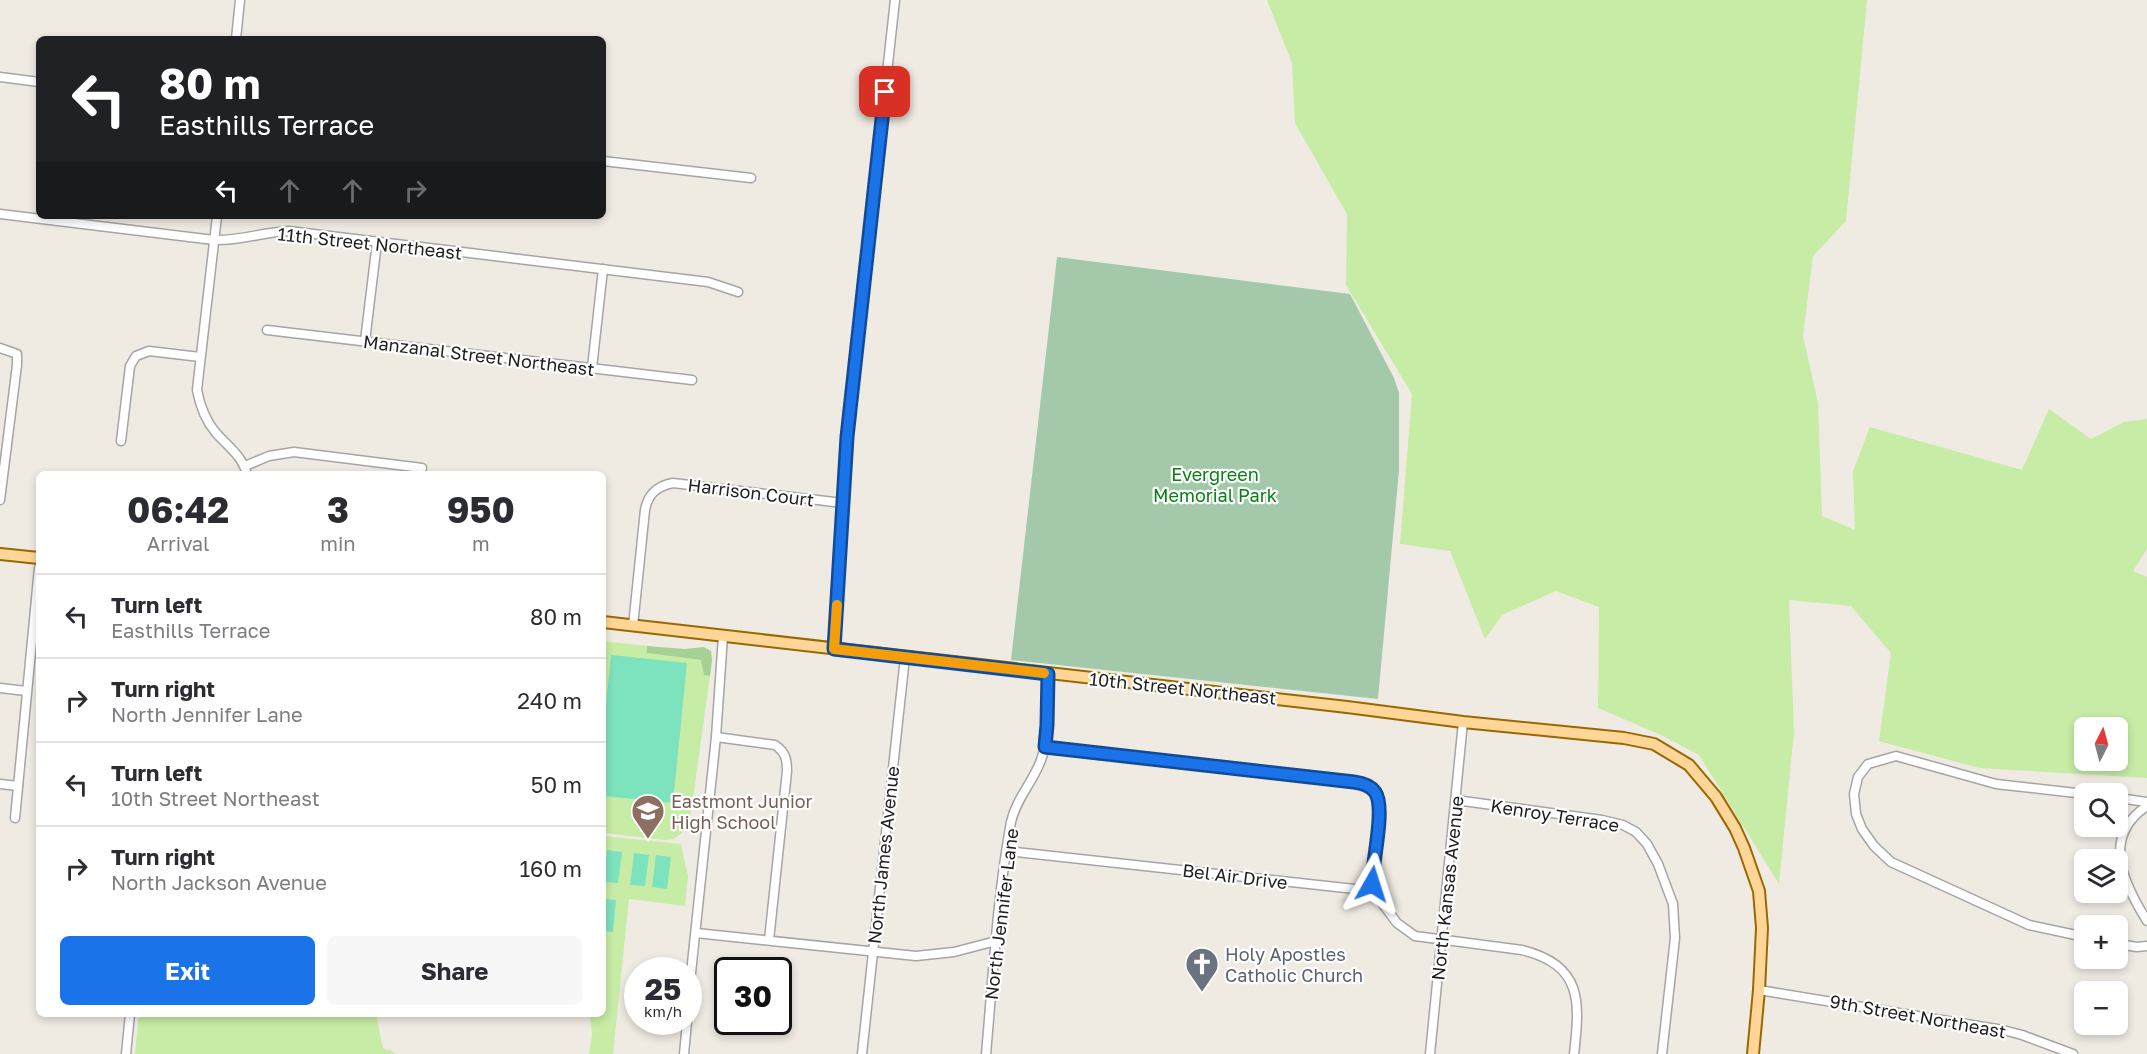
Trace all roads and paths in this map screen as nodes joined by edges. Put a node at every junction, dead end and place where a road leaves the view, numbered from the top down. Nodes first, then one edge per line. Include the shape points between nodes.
1 (240, 0) edge
2 (895, 0) edge
3 (236, 36) edge
4 (0, 77) edge
5 (36, 82) edge
6 (606, 161) edge
7 (751, 178) dead end
8 (0, 214) edge
9 (36, 218) edge
10 (41, 219) edge
11 (216, 219) edge
12 (214, 240) junction
13 (377, 242) junction
14 (603, 269) junction
15 (738, 292) dead end
16 (267, 330) dead end
17 (365, 341) junction
18 (0, 348) edge
19 (200, 357) junction
20 (592, 368) junction
21 (692, 380) dead end
22 (121, 441) dead end
23 (422, 468) dead end
24 (246, 470) edge
25 (0, 500) edge
26 (843, 503) junction
27 (0, 554) edge
28 (36, 558) edge
29 (36, 596) edge
30 (606, 622) edge
31 (633, 626) junction
32 (723, 636) junction
33 (834, 649) junction
34 (904, 657) junction
35 (1048, 674) junction
36 (0, 688) edge
37 (26, 691) junction
38 (1463, 722) junction
39 (716, 737) junction
40 (1045, 747) junction
41 (0, 784) edge
42 (18, 786) junction
43 (2074, 793) edge
44 (1456, 800) junction
45 (2128, 800) edge
46 (2147, 803) edge
47 (15, 818) dead end
48 (1007, 851) junction
49 (1373, 891) junction
50 (2147, 921) edge
51 (696, 933) junction
52 (2074, 935) edge
53 (769, 940) junction
54 (996, 940) junction
55 (1442, 940) junction
56 (2128, 946) edge
57 (2147, 946) edge
58 (873, 953) junction
59 (693, 957) edge
60 (1759, 990) junction
61 (130, 1017) edge
62 (686, 1035) edge
63 (126, 1054) edge
64 (684, 1054) edge
65 (862, 1054) edge
66 (986, 1054) edge
67 (1430, 1054) edge
68 (1574, 1054) edge
69 (1662, 1054) edge
70 (1753, 1054) edge
71 (2073, 1054) edge

1 - 3 street
2 - 26 street
4 - 5 street
6 - 7 street
8 - 9 street, 11th Street Northeast
10 - 12 street, 11th Street Northeast
11 - 12 street
12 - 13 street, 11th Street Northeast via 289,231
12 - 19 street
13 - 14 street, 11th Street Northeast
13 - 17 street
14 - 15 street, 11th Street Northeast via 708,282
14 - 20 street
16 - 17 street, Manzanal Street Northeast
17 - 20 street, Manzanal Street Northeast
18 - 25 street via 17,354 17,365
19 - 22 street via 149,351 136,356 130,366
19 - 24 street via 197,390 202,410
20 - 21 street, Manzanal Street Northeast
23 - 24 street via 294,452 269,456
26 - 31 street, Harrison Court via 673,483 657,489 646,501
26 - 33 street
27 - 28 main road
29 - 37 street
30 - 31 main road, 10th Street Northeast
31 - 32 main road, 10th Street Northeast
32 - 33 main road, 10th Street Northeast
32 - 39 street
33 - 34 main road, 10th Street Northeast
34 - 35 main road, 10th Street Northeast
34 - 58 street, North James Avenue
35 - 38 main road, 10th Street Northeast
35 - 40 street, North Jennifer Lane
36 - 37 street
37 - 42 street
38 - 44 street, North Kansas Avenue
38 - 60 main road, 10th Street Northeast via 1624,738 1654,744 1689,765 1729,819 1759,891
39 - 51 street
39 - 53 street via 775,745 787,758
40 - 48 street, North Jennifer Lane via 1013,813
40 - 49 street via 1366,785 1376,793 1380,807
41 - 42 street
42 - 47 street
43 - 52 street via 1996,783 1896,756 1868,764 1858,777 1854,794 1862,829 1891,862 2029,925
44 - 55 street, North Kansas Avenue
44 - 69 street, Kenroy Terrace via 1602,820 1630,828 1647,844 1667,885 1675,916
45 - 46 street
46 - 50 street via 2129,824 2120,847 2125,882
48 - 49 street, Bel Air Drive
48 - 54 street, North Jennifer Lane
49 - 55 street via 1404,930 1415,936
51 - 53 street
51 - 59 street
53 - 58 street
54 - 58 street via 929,955
54 - 66 street, North Jennifer Lane
55 - 67 street, North Kansas Avenue
55 - 68 street via 1529,952 1560,968 1577,1000
56 - 57 street
58 - 65 street, North James Avenue
60 - 70 main road, 10th Street Northeast
60 - 71 street, 9th Street Northeast via 2003,1030
61 - 63 street
62 - 64 street

